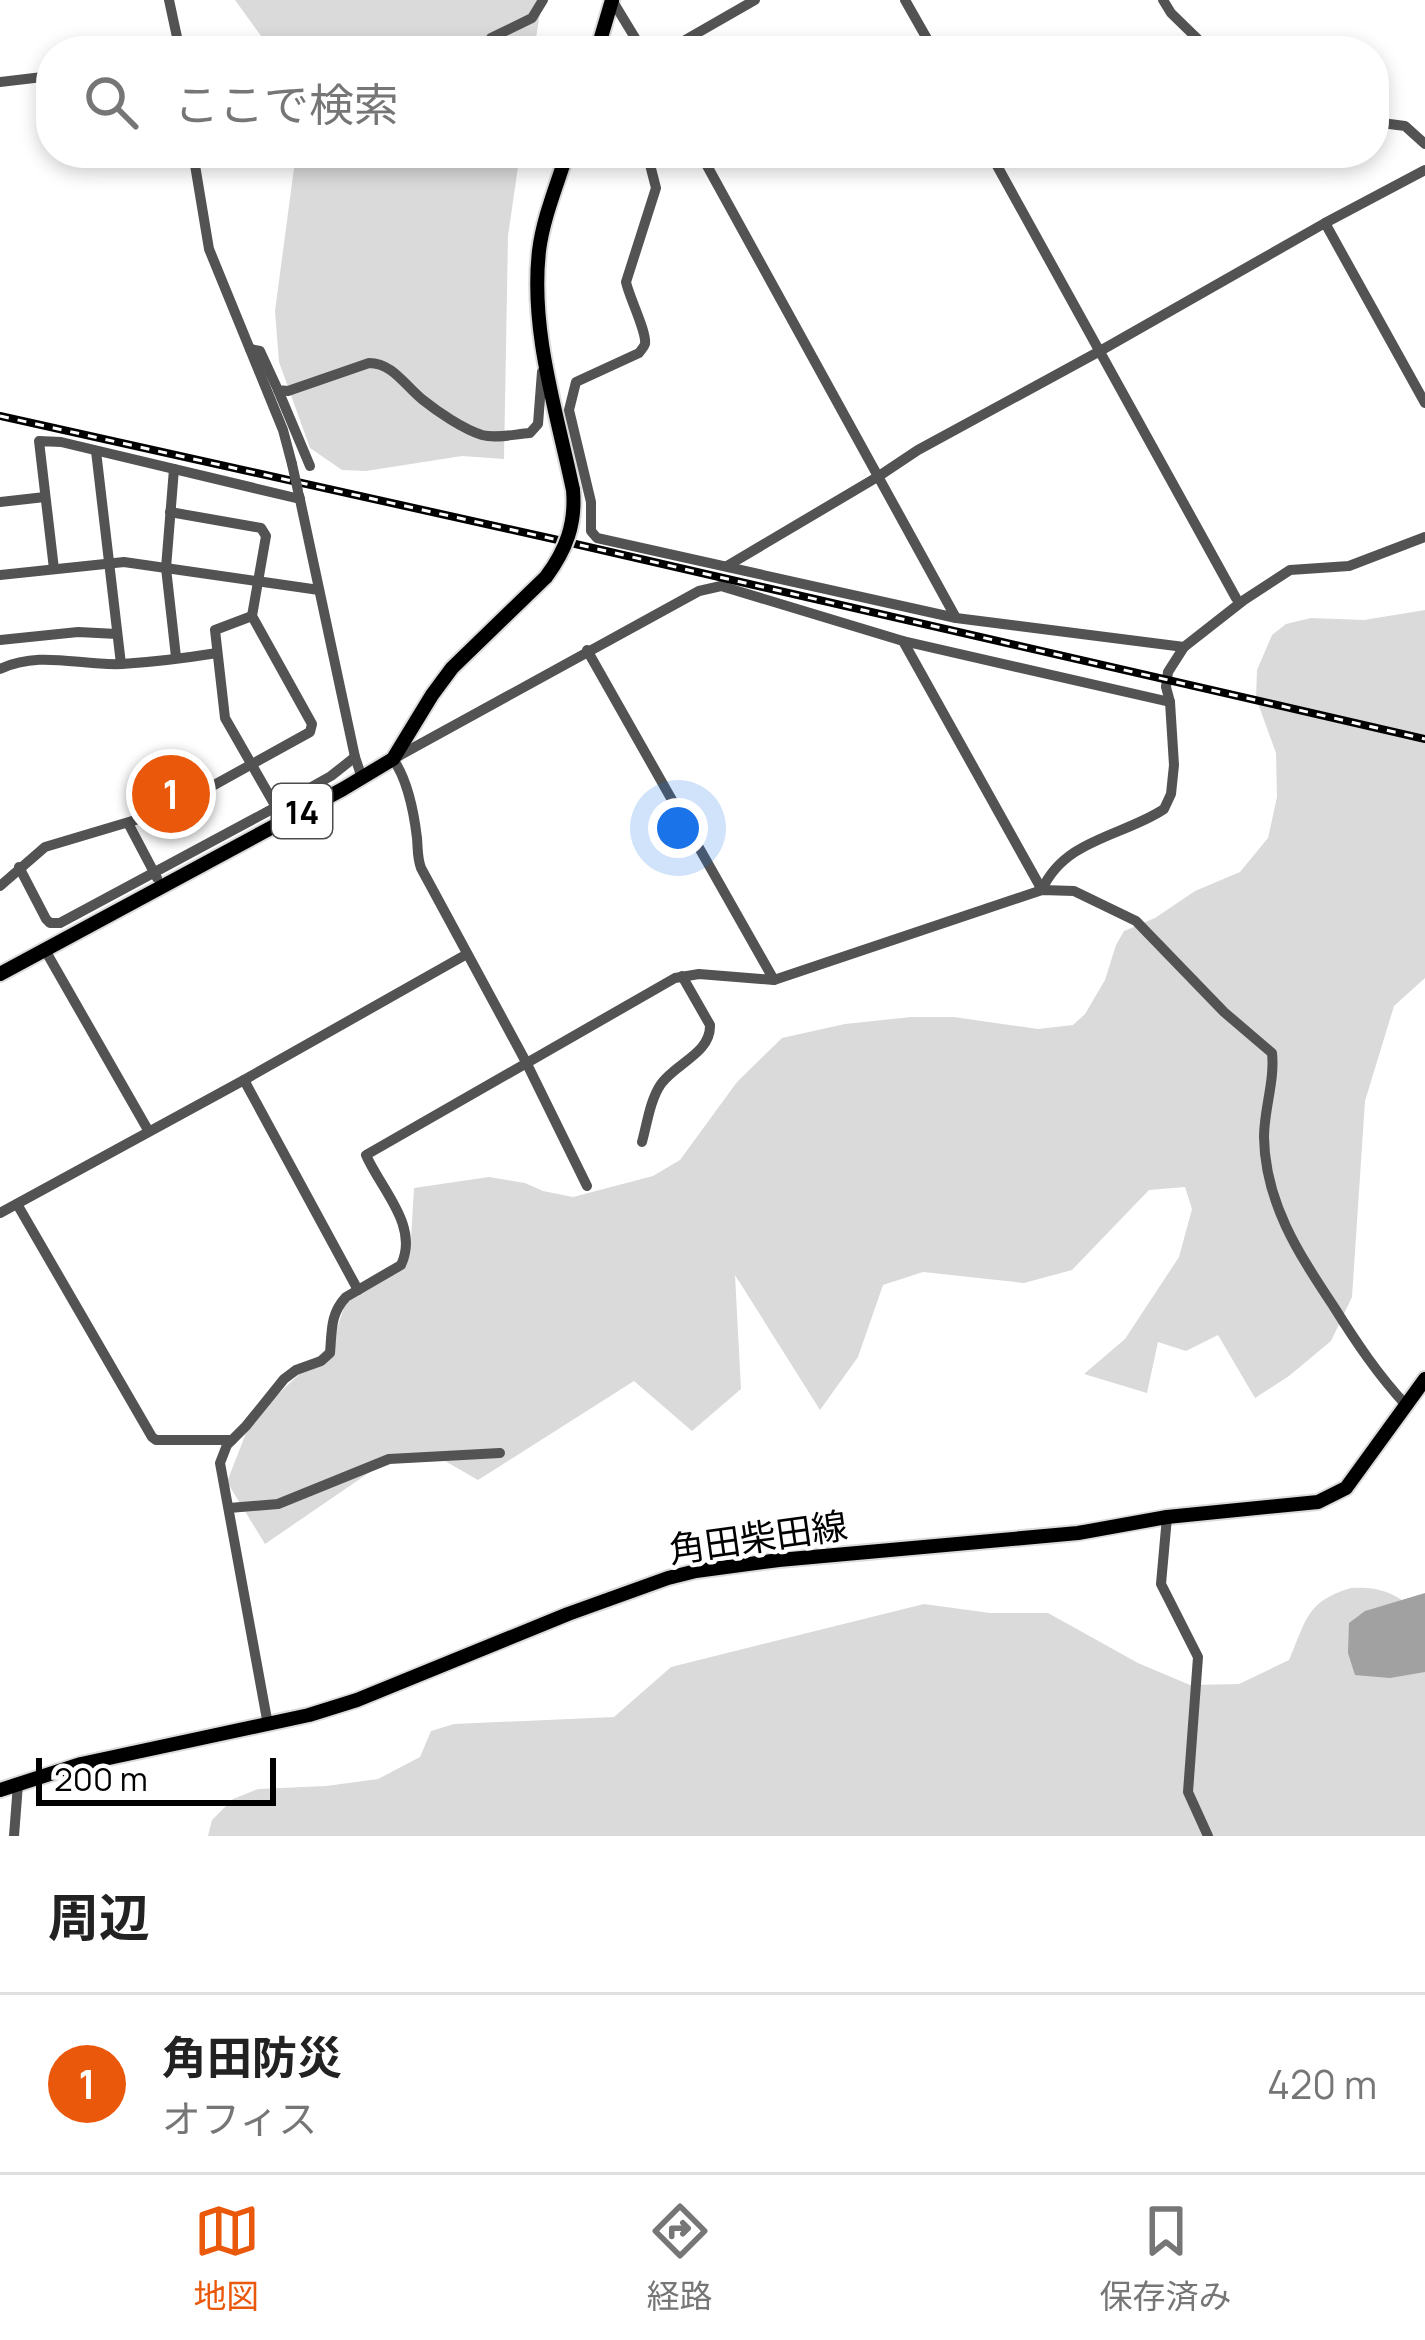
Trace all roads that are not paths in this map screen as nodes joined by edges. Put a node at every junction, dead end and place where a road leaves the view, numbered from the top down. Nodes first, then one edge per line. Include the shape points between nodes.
1 (169, 0) edge
2 (543, 0) edge
3 (612, 0) edge
4 (755, 0) edge
5 (905, 0) edge
6 (1163, 0) edge
7 (177, 36) edge
8 (495, 36) edge
9 (601, 36) edge
10 (634, 36) edge
11 (692, 36) edge
12 (925, 36) edge
13 (1195, 36) edge
14 (36, 78) edge
15 (0, 82) edge
16 (1389, 124) edge
17 (1425, 144) edge
18 (195, 168) edge
19 (562, 168) edge
20 (651, 168) edge
21 (708, 168) edge
22 (998, 168) edge
23 (1425, 170) edge
24 (1325, 223) junction
25 (543, 348) junction
26 (250, 349) junction
27 (1100, 351) junction
28 (278, 390) junction
29 (1425, 403) edge
30 (96, 451) junction
31 (310, 466) dead end
32 (174, 469) junction
33 (879, 476) junction
34 (299, 495) junction
35 (45, 497) junction
36 (0, 502) edge
37 (170, 512) junction
38 (1425, 537) edge
39 (109, 563) junction
40 (727, 566) junction
41 (166, 568) junction
42 (54, 569) junction
43 (0, 575) edge
44 (258, 583) junction
45 (319, 590) junction
46 (1236, 598) dead end
47 (253, 616) junction
48 (956, 618) junction
49 (117, 634) junction
50 (0, 640) edge
51 (903, 641) junction
52 (1184, 647) junction
53 (587, 650) junction
54 (217, 653) junction
55 (176, 657) junction
56 (121, 664) junction
57 (0, 669) edge
58 (1170, 702) junction
59 (393, 759) junction
60 (252, 764) junction
61 (359, 769) junction
62 (276, 807) junction
63 (128, 823) junction
64 (19, 868) junction
65 (159, 880) junction
66 (0, 886) edge
67 (1042, 890) junction
68 (45, 950) junction
69 (467, 954) junction
70 (0, 974) edge
71 (682, 976) junction
72 (774, 980) junction
73 (526, 1063) junction
74 (244, 1080) junction
75 (148, 1130) junction
76 (642, 1142) dead end
77 (587, 1186) dead end
78 (17, 1204) junction
79 (0, 1213) edge
80 (358, 1290) junction
81 (1425, 1379) edge
82 (1406, 1405) junction
83 (234, 1440) junction
84 (500, 1453) dead end
85 (230, 1508) junction
86 (1167, 1517) junction
87 (268, 1725) junction
88 (17, 1784) junction
89 (0, 1790) edge
90 (14, 1836) edge
91 (1208, 1836) edge

1 - 7 street
2 - 8 street via 532,17
3 - 9 main road
3 - 10 street
4 - 11 street
5 - 12 street
6 - 13 street
14 - 15 street
16 - 17 street
18 - 26 street via 208,248
19 - 25 main road, 14 via 539,251
20 - 40 street via 656,188 626,281 644,347 576,382 568,410 591,531
21 - 33 street
22 - 27 street
23 - 24 street
24 - 27 street
24 - 29 street
25 - 28 street via 538,424 530,433 481,434 378,363
25 - 59 main road, 14, bridge via 573,490 567,542 546,578 452,668
26 - 28 street via 260,351
26 - 34 street, bridge
27 - 33 street
27 - 46 street
28 - 31 street
30 - 32 street
30 - 35 street via 39,441
30 - 39 street
32 - 34 street
32 - 37 street
33 - 40 street
33 - 48 street
34 - 45 street
35 - 36 street
35 - 42 street
37 - 41 street
37 - 44 street via 261,527
38 - 52 street via 1349,566 1290,570
39 - 41 street
39 - 42 street
39 - 49 street
40 - 48 street
41 - 44 street
41 - 55 street
42 - 43 street
44 - 45 street
44 - 47 street
45 - 61 street
47 - 54 street via 215,630
47 - 60 street via 312,724
48 - 52 street
49 - 50 street
49 - 56 street
51 - 53 street via 721,586
51 - 58 street
51 - 67 street
52 - 58 street via 1168,673
53 - 59 street
53 - 72 street
54 - 55 street
54 - 60 street via 225,718
55 - 56 street
56 - 57 street via 42,658
58 - 67 street via 1174,765 1164,809 1076,850
59 - 61 main road, 14
59 - 69 street via 417,858
60 - 62 street
60 - 63 street
61 - 62 street
61 - 65 main road, 14
62 - 65 street
63 - 64 street via 45,847
63 - 65 street
64 - 65 street via 54,924
64 - 66 street
65 - 68 main road, 14
67 - 72 street
67 - 82 street via 1074,891 1136,920 1272,1053 1264,1136 1276,1206 1356,1342
68 - 70 main road, 14
68 - 75 street
69 - 73 street
69 - 74 street
71 - 72 street
71 - 73 street
71 - 76 street via 710,1025 709,1040 660,1085
73 - 77 street
73 - 80 street via 366,1155 397,1208 406,1257
74 - 75 street
74 - 80 street
75 - 78 street
78 - 79 street
78 - 83 street via 152,1437
80 - 83 street via 334,1314 330,1352 284,1379
81 - 82 main road, 角田柴田線
82 - 86 main road, 角田柴田線 via 1346,1488 1318,1502
83 - 85 street via 220,1463
84 - 85 street via 389,1459 278,1504
85 - 87 street
86 - 87 main road, 角田柴田線 via 668,1578 357,1700
86 - 91 street via 1161,1584 1198,1657 1188,1792
87 - 88 main road, 角田柴田線
88 - 89 main road, 角田柴田線
88 - 90 street

